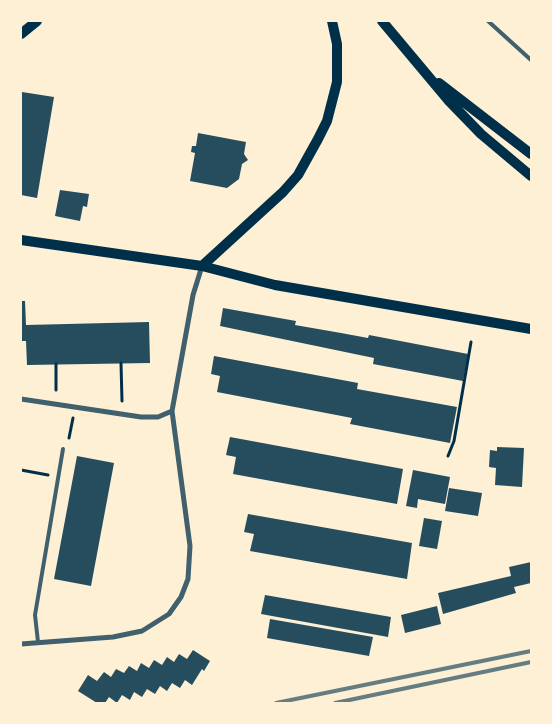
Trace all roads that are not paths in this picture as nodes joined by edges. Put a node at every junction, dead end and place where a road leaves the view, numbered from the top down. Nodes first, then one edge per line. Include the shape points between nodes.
1 (37, 21) edge
2 (332, 21) edge
3 (382, 21) edge
4 (488, 21) edge
5 (21, 34) edge
6 (531, 60) edge
7 (418, 67) junction
8 (531, 154) edge
9 (531, 176) edge
10 (21, 240) edge
11 (202, 266) junction
12 (531, 329) edge
13 (21, 399) edge
14 (172, 411) junction
15 (63, 449) road end
16 (38, 642) junction
17 (21, 644) edge

1 - 5 main road
2 - 11 main road via 337,44 337,82 327,121 318,140 298,175
3 - 7 main road
4 - 6 lane
7 - 8 main road
7 - 9 main road via 481,134
10 - 11 main road
11 - 12 main road via 275,285
11 - 14 street via 193,295
13 - 14 street via 142,417 158,417
14 - 16 street via 190,546 188,579 181,598 169,614 142,631
15 - 16 lane via 35,615
16 - 17 street

